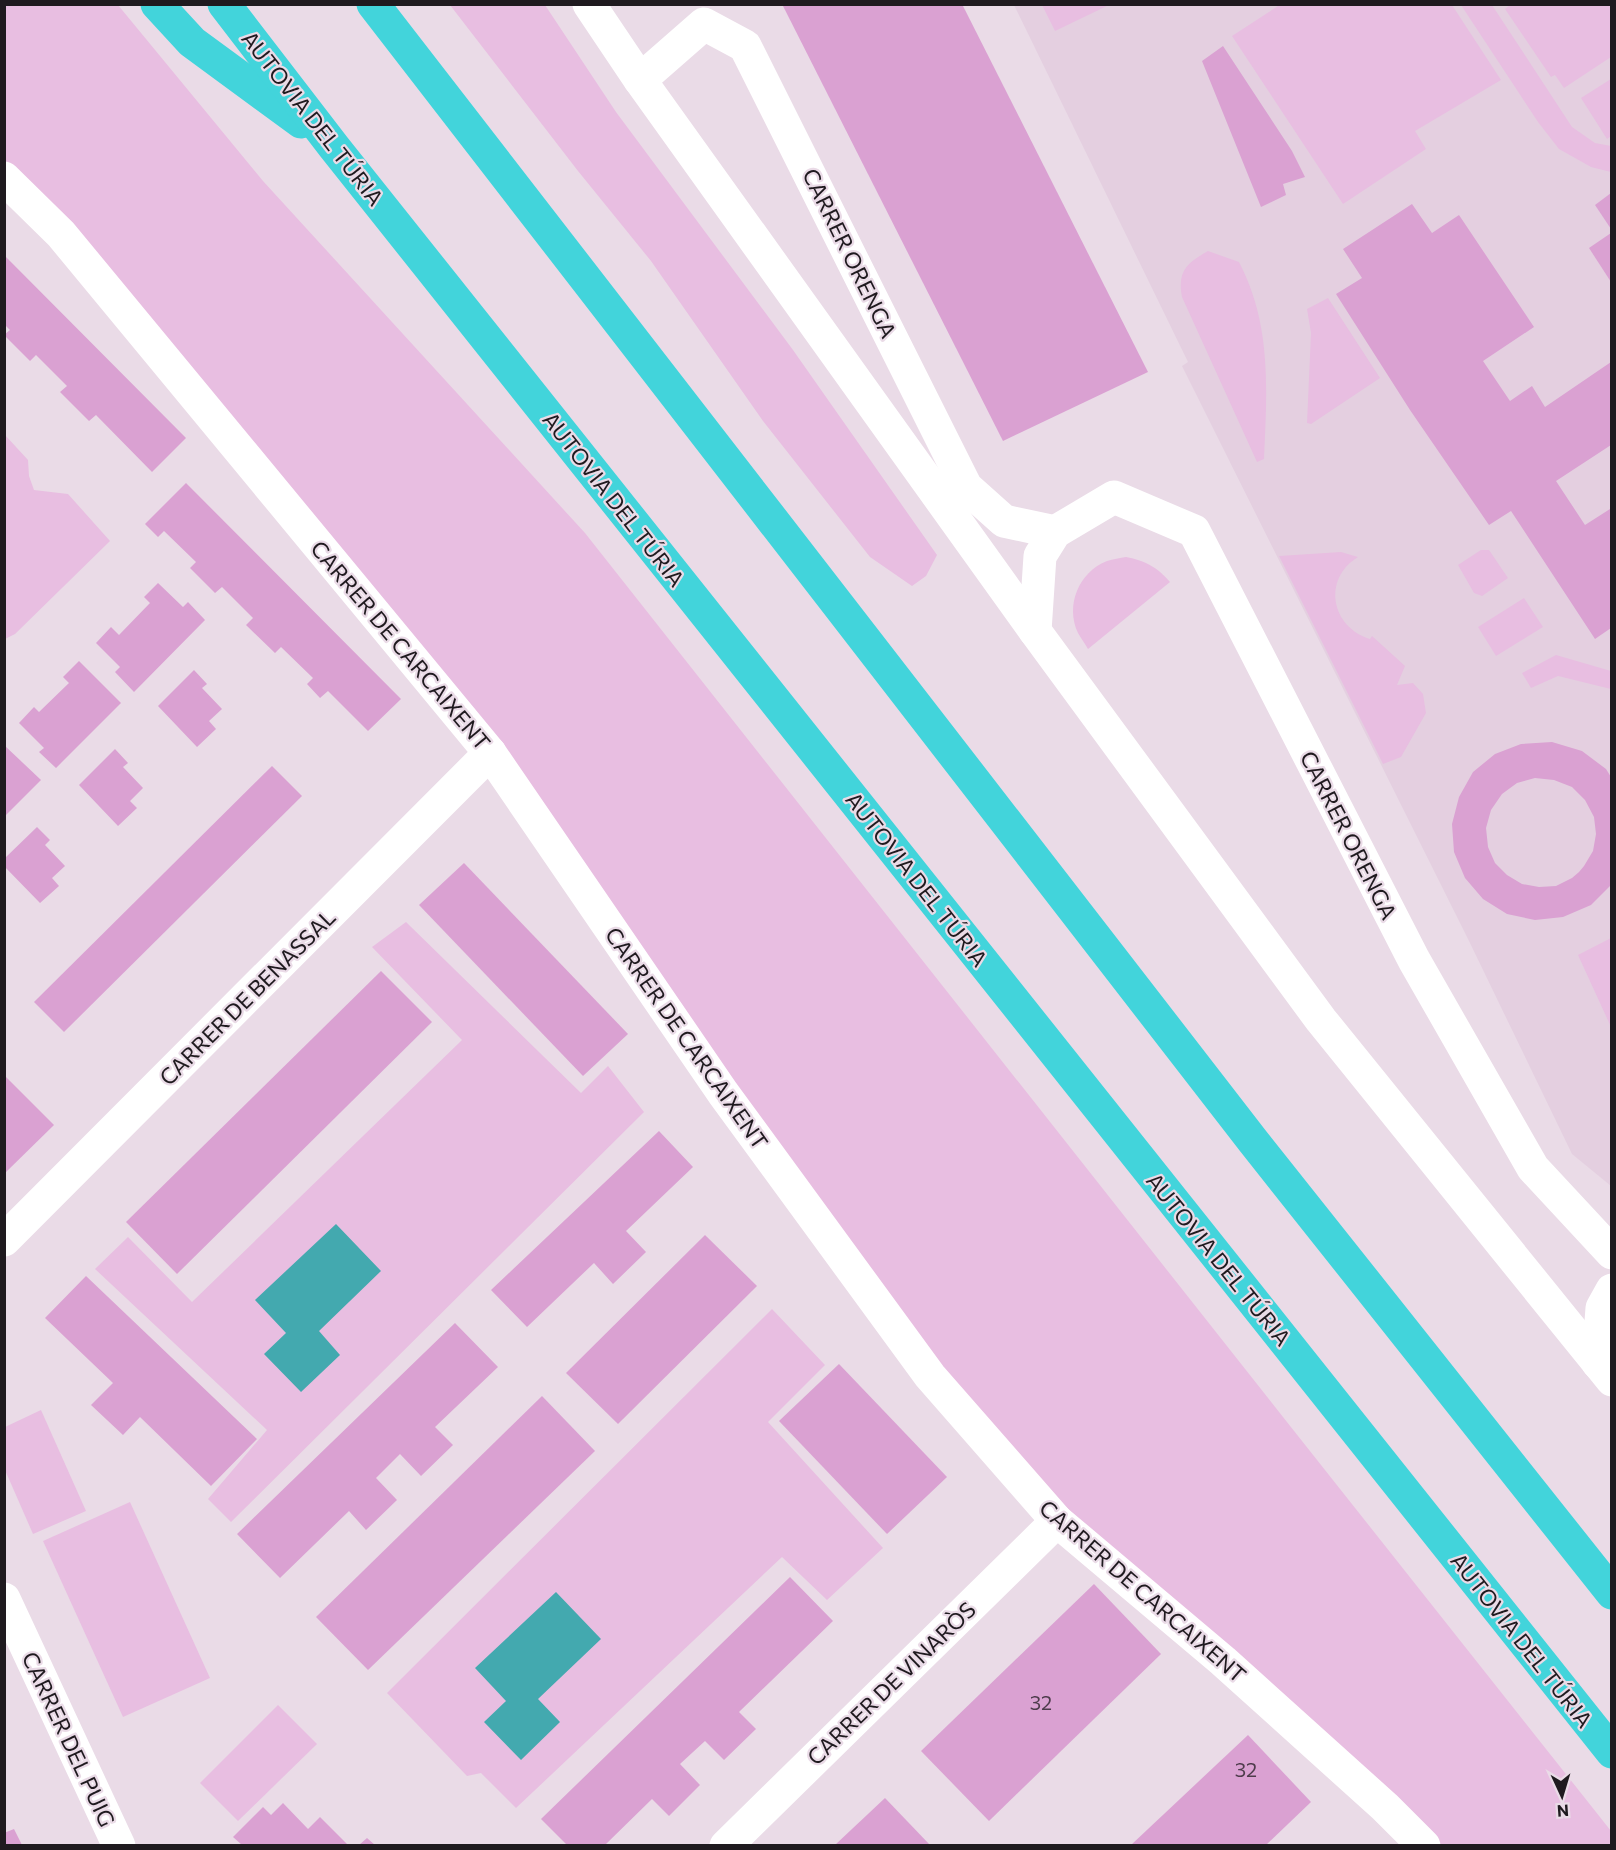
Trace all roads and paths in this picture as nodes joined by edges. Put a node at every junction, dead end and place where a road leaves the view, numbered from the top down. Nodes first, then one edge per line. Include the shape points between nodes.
1 (157, 4) edge
2 (224, 4) edge
3 (373, 4) edge
4 (589, 4) edge
5 (640, 80) junction
6 (334, 147) junction
7 (4, 178) edge
8 (1055, 532) junction
9 (1035, 631) junction
10 (490, 753) junction
11 (4, 1240) edge
12 (1611, 1253) edge
13 (1611, 1290) edge
14 (1604, 1372) edge
15 (1057, 1521) junction
16 (1611, 1593) edge
17 (4, 1599) edge
18 (1611, 1752) edge
19 (119, 1845) edge
20 (726, 1845) edge
21 (1424, 1845) edge

1 - 6 highway via 192,42
2 - 6 highway, AUTOVIA DEL TÚRIA
3 - 16 highway via 1253,1141
4 - 5 street
5 - 8 street, CARRER ORENGA via 704,24 745,46 966,487 1004,521
5 - 9 street
6 - 18 highway, AUTOVIA DEL TÚRIA
7 - 10 street, CARRER DE CARCAIXENT via 61,234
8 - 9 street, CARRER ORENGA via 1040,556
8 - 12 street, CARRER ORENGA via 1114,497 1194,531 1414,960 1533,1168
9 - 14 street via 1321,1020
10 - 11 street, CARRER DE BENASSAL
10 - 15 street, CARRER DE CARCAIXENT via 723,1092 930,1376
13 - 14 street via 1602,1308
15 - 20 street, CARRER DE VINARÒS
15 - 21 street, CARRER DE CARCAIXENT via 1223,1661
17 - 19 street, CARRER DEL PUIG

